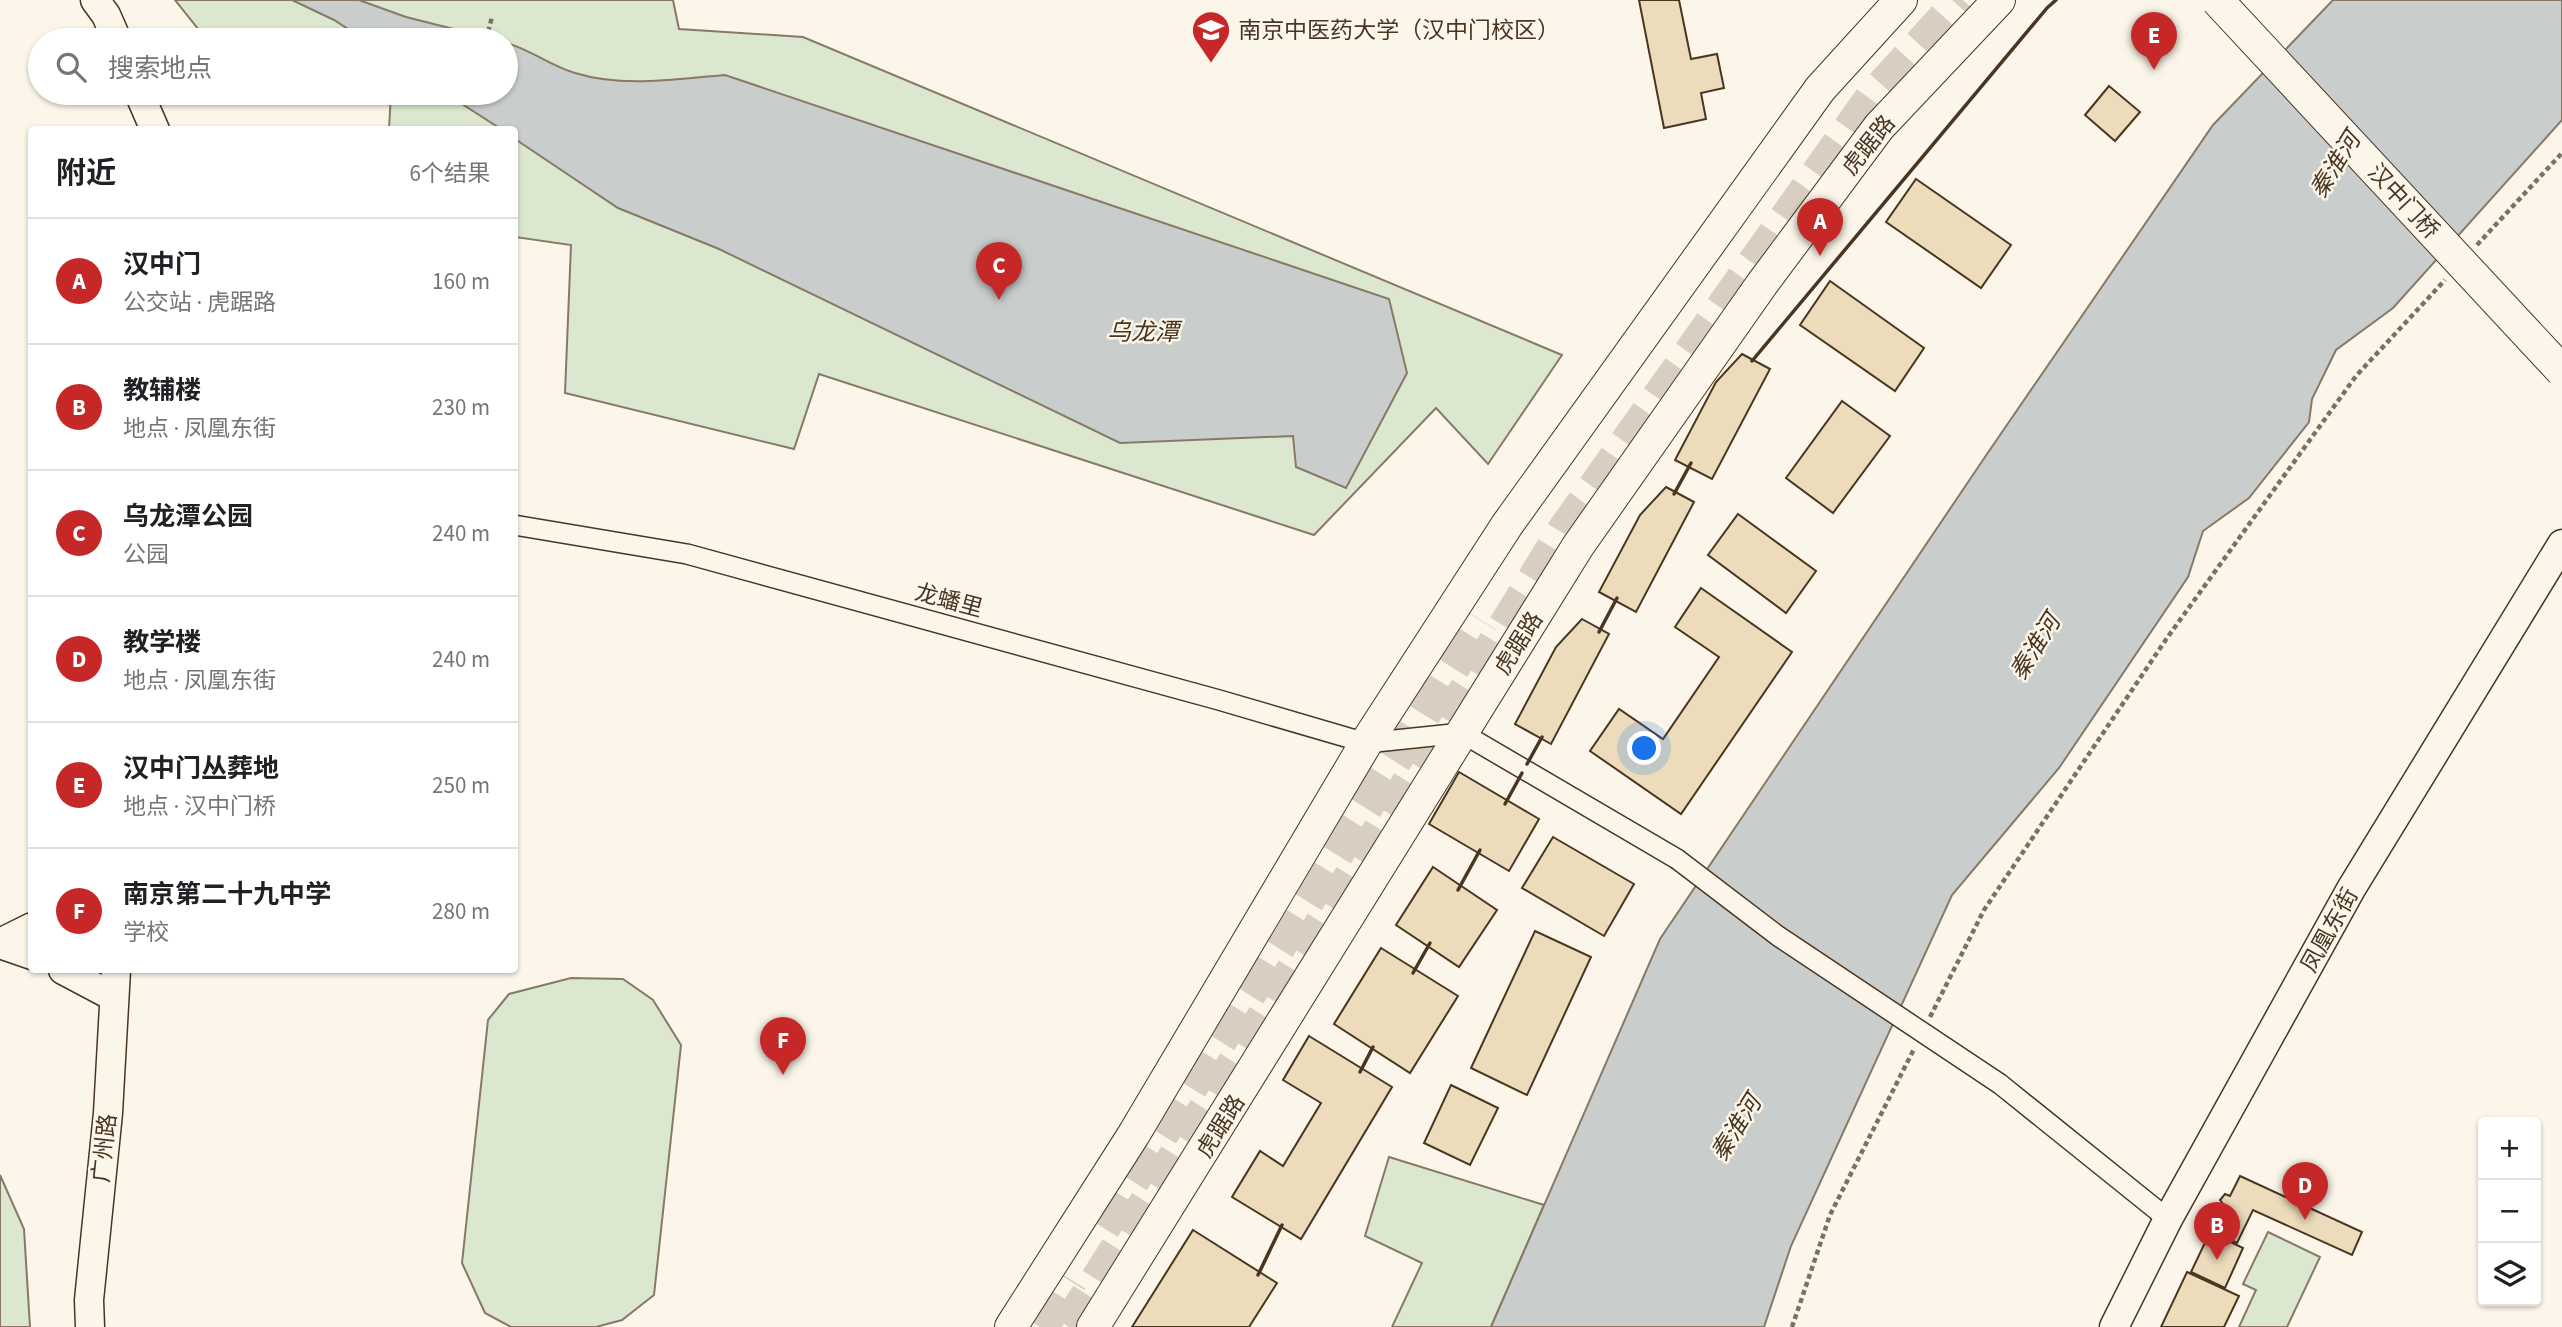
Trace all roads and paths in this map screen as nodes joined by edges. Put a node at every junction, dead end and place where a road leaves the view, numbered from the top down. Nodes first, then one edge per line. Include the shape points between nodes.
1 (95, 0) edge
2 (1901, 0) edge
3 (1999, 0) edge
4 (2217, 0) edge
5 (492, 17) dead end
6 (112, 28) edge
7 (489, 28) edge
8 (144, 105) edge
9 (153, 126) edge
10 (2562, 153) edge
11 (2468, 254) dead end
12 (2449, 275) dead end
13 (2562, 371) edge
14 (518, 526) edge
15 (2562, 544) edge
16 (1462, 733) junction
17 (1366, 743) junction
18 (28, 929) edge
19 (0, 944) edge
20 (28, 954) edge
21 (74, 973) edge
22 (115, 983) edge
23 (1928, 1020) dead end
24 (1916, 1044) dead end
25 (2168, 1219) junction
26 (90, 1327) edge
27 (1011, 1327) edge
28 (1093, 1327) edge
29 (1792, 1327) edge
30 (2113, 1327) edge

1 - 6 street
2 - 17 main road via 1820,89 1680,283 1507,525
3 - 16 main road, 虎踞路 via 1879,127 1762,284 1578,546
4 - 13 main road, 汉中门桥, bridge
5 - 7 path
8 - 9 street
10 - 11 path
12 - 23 path via 2356,376 2166,638 1984,910
14 - 17 street, 龙蟠里 via 687,554
15 - 25 street, 凤凰东街 via 2351,889
16 - 17 street
16 - 25 street, bridge via 1677,859 1778,936 2000,1084
16 - 28 main road, 虎踞路
17 - 27 main road via 1134,1134
18 - 19 street
19 - 20 street
21 - 22 street
22 - 26 street, 广州路
24 - 29 path via 1830,1215
25 - 30 street, 凤凰东街

